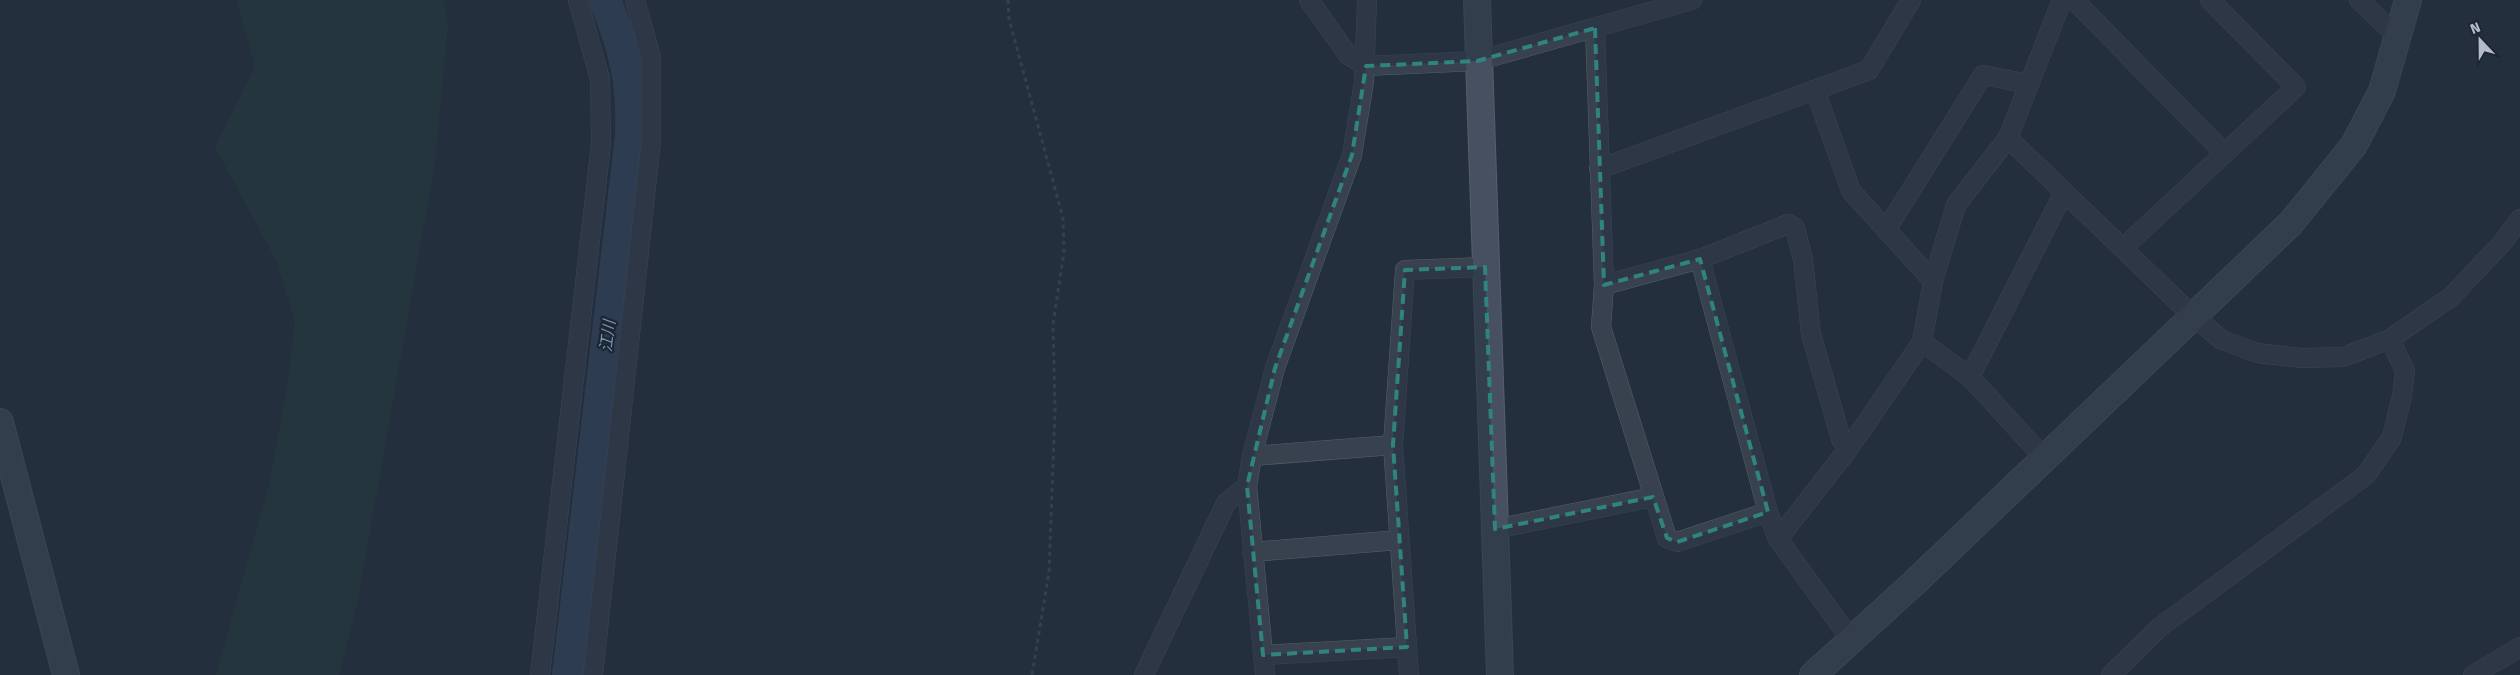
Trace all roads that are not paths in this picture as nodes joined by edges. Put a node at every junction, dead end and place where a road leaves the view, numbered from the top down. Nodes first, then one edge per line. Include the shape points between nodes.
1 (578, 0) edge
2 (635, 0) edge
3 (1309, 0) edge
4 (1367, 0) edge
5 (1477, 0) edge
6 (1692, 0) edge
7 (1911, 0) edge
8 (2062, 0) edge
9 (2074, 0) edge
10 (2210, 0) edge
11 (2359, 0) edge
12 (2408, 0) edge
13 (1595, 28) junction
14 (2398, 36) junction
15 (1477, 61) junction
16 (1366, 66) junction
17 (2029, 84) junction
18 (1815, 90) junction
19 (2008, 138) junction
20 (2224, 153) junction
21 (1600, 169) junction
22 (2064, 192) junction
23 (2520, 219) edge
24 (1886, 230) junction
25 (2123, 248) junction
26 (1700, 259) junction
27 (1485, 267) junction
28 (1933, 281) junction
29 (1604, 285) junction
30 (2194, 317) junction
31 (2390, 339) junction
32 (1922, 342) junction
33 (1970, 377) junction
34 (0, 422) edge
35 (1393, 445) junction
36 (1849, 448) junction
37 (1252, 456) junction
38 (2045, 458) junction
39 (1247, 486) junction
40 (1653, 497) junction
41 (1768, 512) junction
42 (1495, 530) junction
43 (1778, 539) junction
44 (1400, 540) junction
45 (1252, 552) junction
46 (1852, 641) junction
47 (1407, 646) junction
48 (2520, 647) edge
49 (1262, 655) junction
50 (66, 675) edge
51 (540, 675) edge
52 (593, 675) edge
53 (1144, 675) edge
54 (1265, 675) edge
55 (1409, 675) edge
56 (1500, 675) edge
57 (1813, 675) edge
58 (2111, 675) edge
59 (2473, 675) edge

1 - 51 street via 600,80 601,144
2 - 52 street via 651,57 651,141
3 - 16 street via 1348,55
4 - 16 street
5 - 15 street
6 - 13 street
7 - 18 street via 1869,70
8 - 17 street
9 - 20 street
10 - 20 street via 2296,86
11 - 14 street
12 - 14 street
13 - 15 street
13 - 21 street
14 - 30 street via 2382,91 2354,145 2291,223
15 - 16 street
15 - 27 street
16 - 37 street via 1352,155 1275,368
17 - 19 street
17 - 24 street via 1984,75
18 - 21 street
18 - 24 street via 1852,191
19 - 22 street
19 - 28 street via 1956,205
20 - 25 street
21 - 29 street
22 - 25 street
22 - 33 street
23 - 31 street via 2452,297
24 - 28 street
25 - 30 street
26 - 29 street
26 - 36 street via 1788,224 1795,228 1803,259 1811,334 1841,439
26 - 41 street
27 - 35 street via 1405,270
27 - 42 street
28 - 32 street
29 - 40 street via 1601,326
30 - 31 street via 2222,340 2257,353 2274,355 2343,357
30 - 38 street
31 - 58 street via 2405,372 2402,396 2392,437 2366,475 2160,626
32 - 33 street
32 - 36 street
33 - 38 street
34 - 50 street
35 - 37 street
35 - 44 street
36 - 43 street
37 - 39 street
38 - 46 street
39 - 45 street
39 - 53 street via 1226,503
40 - 41 street via 1667,538 1677,542
40 - 42 street
41 - 43 street
42 - 56 street
43 - 46 street
44 - 45 street
44 - 47 street
45 - 49 street
46 - 57 street
47 - 49 street
47 - 55 street
48 - 59 street
49 - 54 street

